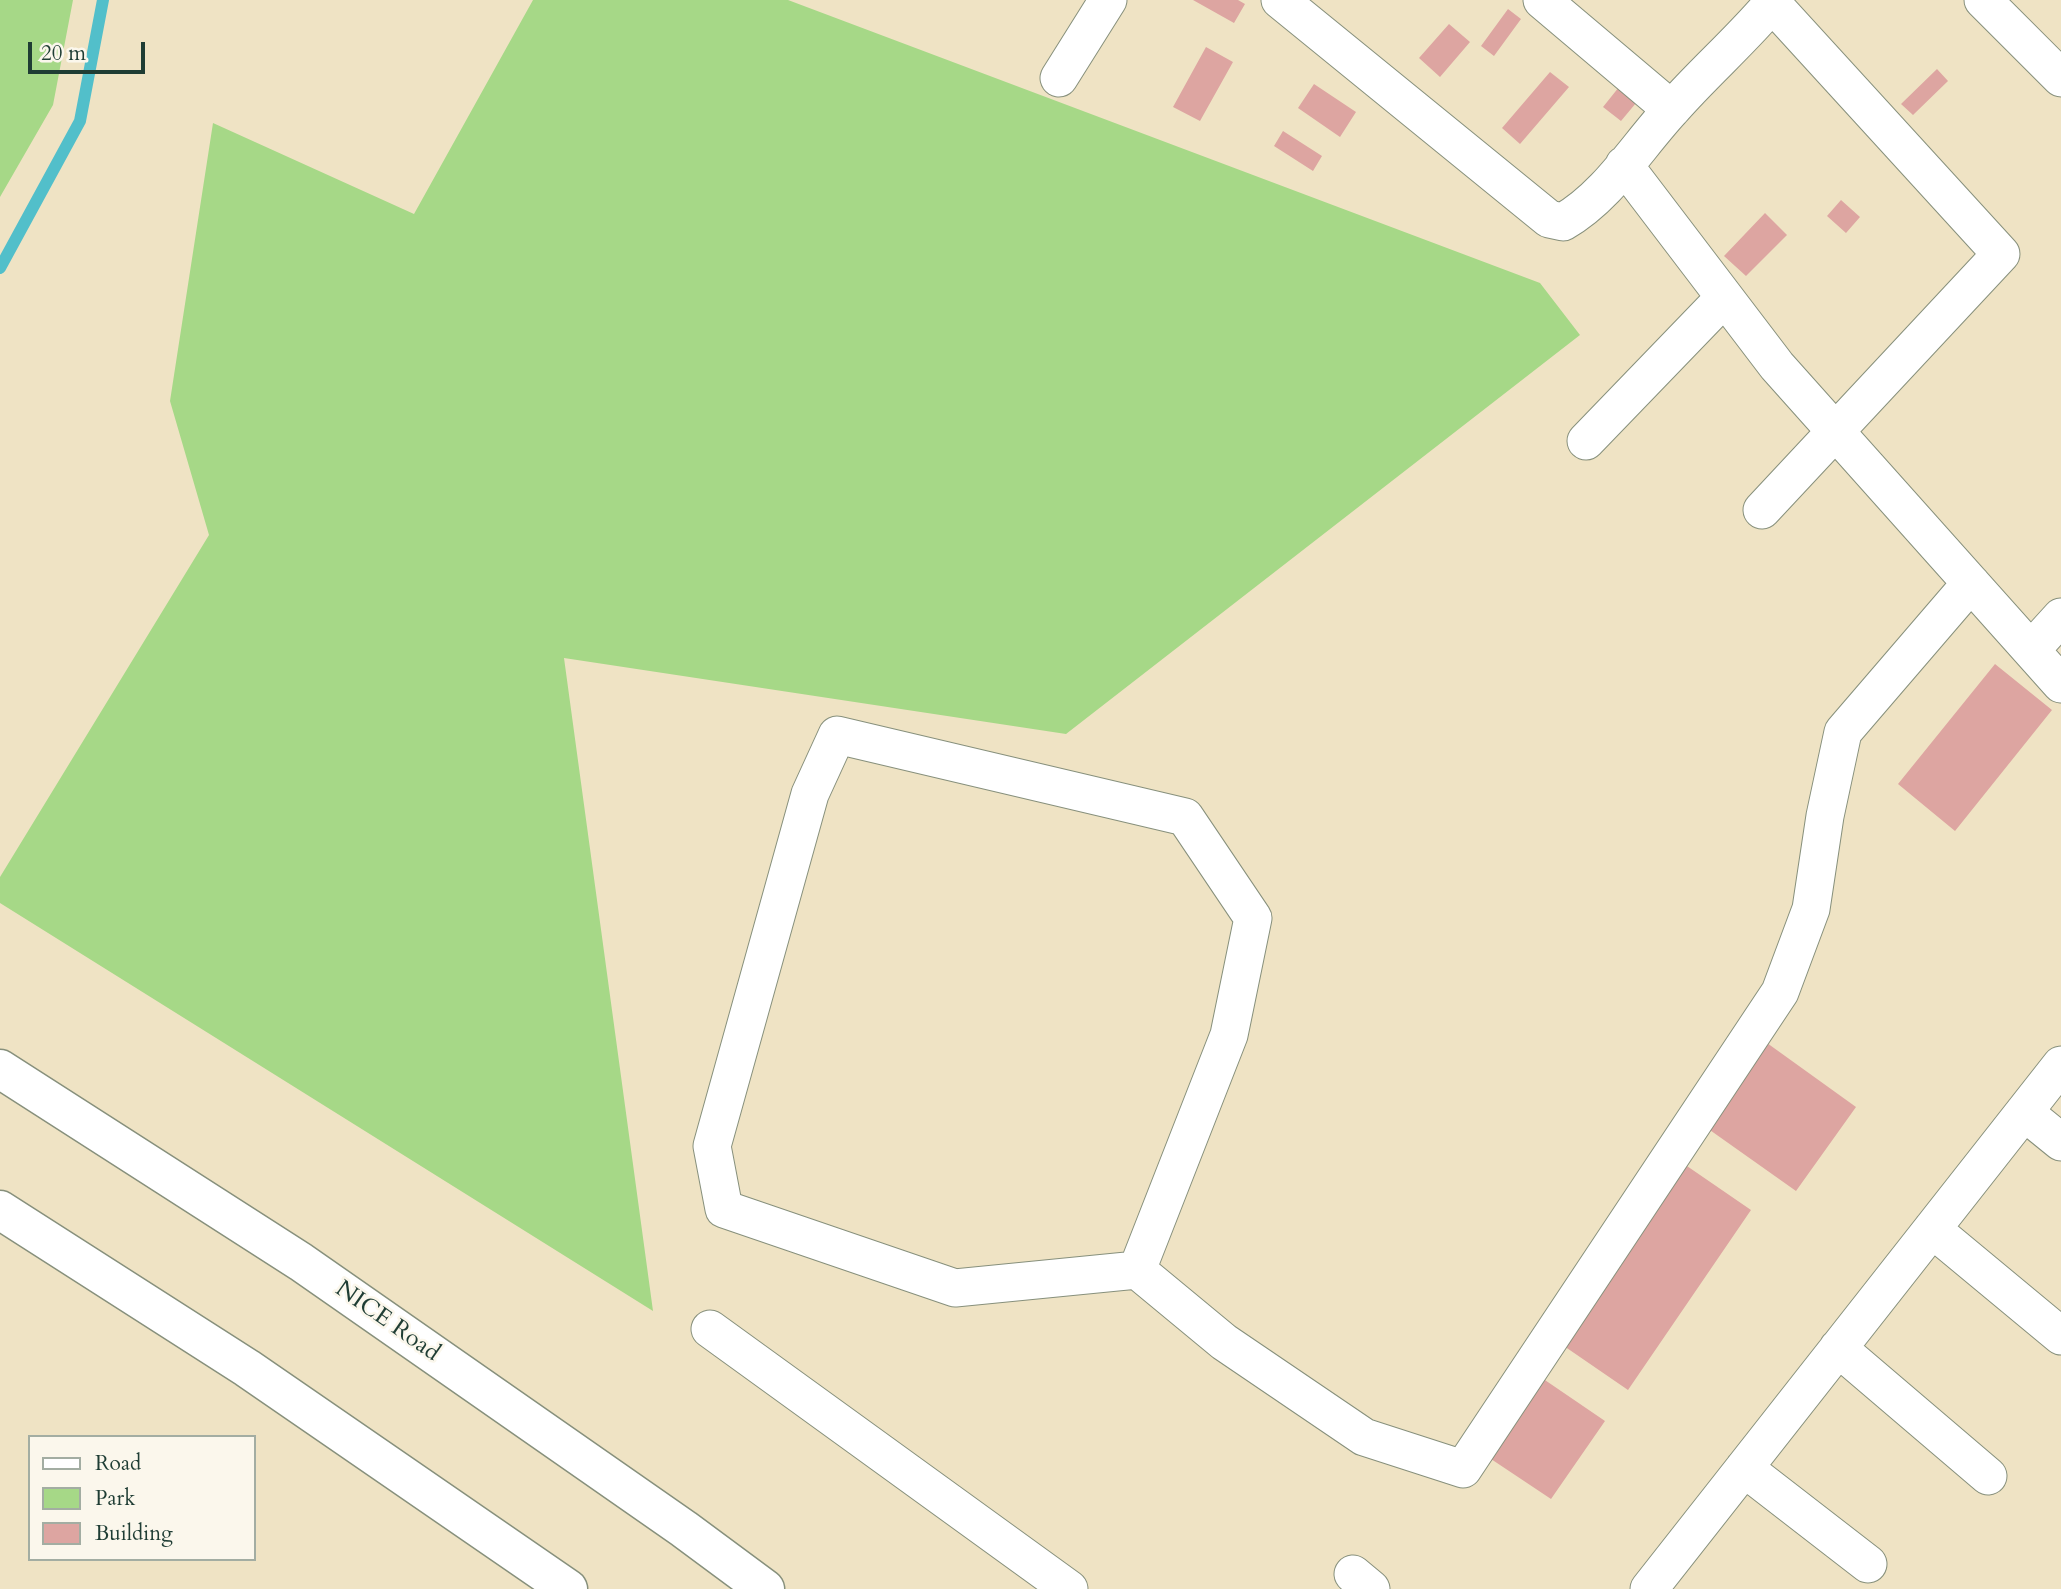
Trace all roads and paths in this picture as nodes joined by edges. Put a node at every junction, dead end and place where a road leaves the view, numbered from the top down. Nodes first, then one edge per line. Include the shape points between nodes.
1 (1108, 0) edge
2 (1280, 0) edge
3 (1542, 0) edge
4 (1983, 0) edge
5 (1772, 1) edge
6 (1059, 78) dead end
7 (2061, 78) edge
8 (1671, 110) junction
9 (1624, 165) junction
10 (1724, 298) junction
11 (1835, 432) junction
12 (1586, 441) dead end
13 (1762, 510) dead end
14 (1971, 583) junction
15 (2061, 617) edge
16 (2031, 650) junction
17 (2061, 684) edge
18 (2061, 1065) edge
19 (0, 1069) edge
20 (2024, 1112) junction
21 (2061, 1142) edge
22 (0, 1210) edge
23 (1932, 1229) junction
24 (1138, 1270) junction
25 (710, 1329) dead end
26 (2061, 1336) edge
27 (1838, 1348) junction
28 (1744, 1468) junction
29 (1988, 1476) dead end
30 (1868, 1564) dead end
31 (1657, 1586) edge
32 (568, 1589) edge
33 (765, 1589) edge
34 (1069, 1589) edge

1 - 6 street
2 - 9 street via 1549,219 1563,222 1578,213
3 - 8 street
4 - 7 street
5 - 8 street
5 - 11 street via 2001,254
8 - 9 street
9 - 10 street
10 - 11 street
10 - 12 street
11 - 13 street
11 - 14 street
14 - 16 street
14 - 24 street via 1843,732 1811,909 1780,992 1463,1469 1364,1437 1224,1342
15 - 16 street
16 - 17 street
18 - 20 street
19 - 33 highway, NICE Road via 301,1262
20 - 21 street
20 - 23 street
22 - 32 highway via 247,1368
23 - 26 street
23 - 27 street
24 - 24 street via 1229,1035 1253,918 1185,817 837,735 810,794 712,1146 724,1209 955,1288
25 - 34 street
27 - 28 street
27 - 29 street
28 - 30 street
28 - 31 street

